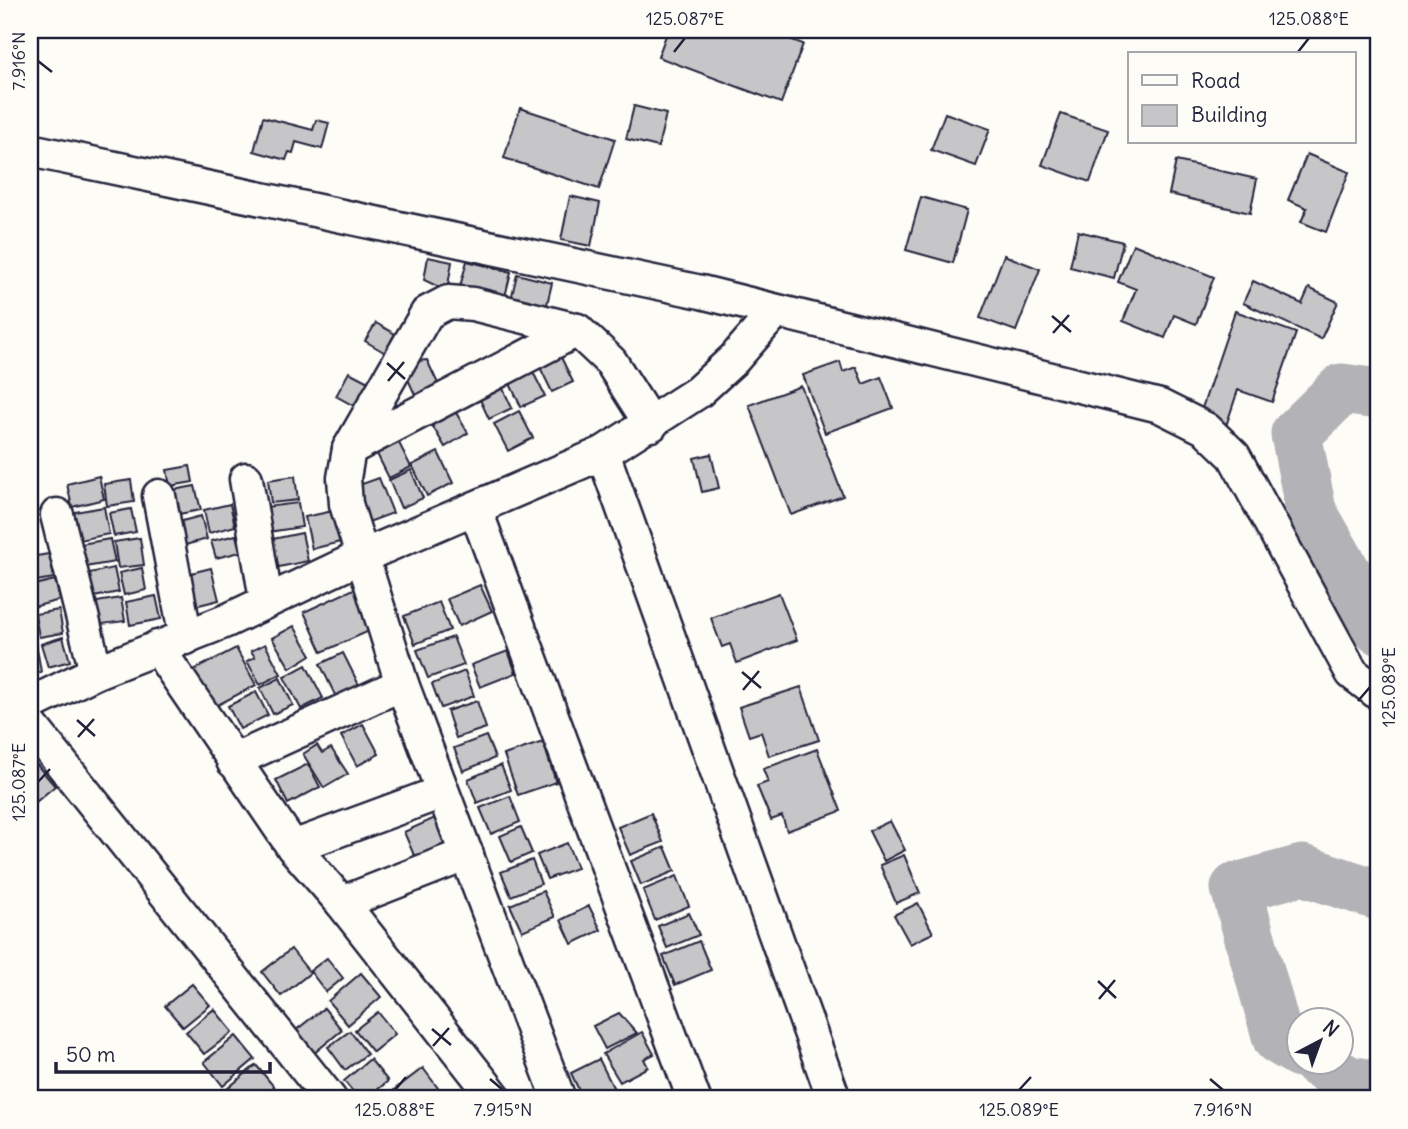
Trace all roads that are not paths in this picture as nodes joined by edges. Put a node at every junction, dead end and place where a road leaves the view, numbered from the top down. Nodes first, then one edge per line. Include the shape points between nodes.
1 (30, 150) edge
2 (775, 312) junction
3 (577, 330) junction
4 (651, 425) junction
5 (349, 449) junction
6 (603, 453) junction
7 (246, 479) dead end
8 (159, 496) dead end
9 (475, 508) junction
10 (57, 515) dead end
11 (363, 556) junction
12 (266, 600) junction
13 (172, 642) junction
14 (96, 672) junction
15 (402, 684) junction
16 (1378, 693) edge
17 (30, 704) edge
18 (30, 724) edge
19 (233, 761) junction
20 (442, 792) junction
21 (293, 847) junction
22 (467, 854) junction
23 (342, 903) junction
24 (330, 1099) edge
25 (495, 1099) edge
26 (559, 1099) edge
27 (694, 1099) edge
28 (834, 1099) edge

1 - 2 street via 701,292
2 - 4 street via 698,392
2 - 16 street via 1160,406 1206,429 1234,456 1352,673
3 - 4 street via 611,362
3 - 5 street
3 - 5 street via 473,304 438,305 427,313
4 - 6 street
5 - 11 street via 346,504
6 - 9 street
6 - 28 street
7 - 12 street
8 - 13 street
9 - 11 street
9 - 27 street
10 - 14 street
11 - 12 street
11 - 15 street
12 - 13 street
13 - 14 street
13 - 19 street
14 - 17 street
15 - 19 street
15 - 20 street
18 - 24 street
19 - 21 street
20 - 21 street
20 - 22 street
21 - 23 street
22 - 23 street
22 - 26 street
23 - 25 street

